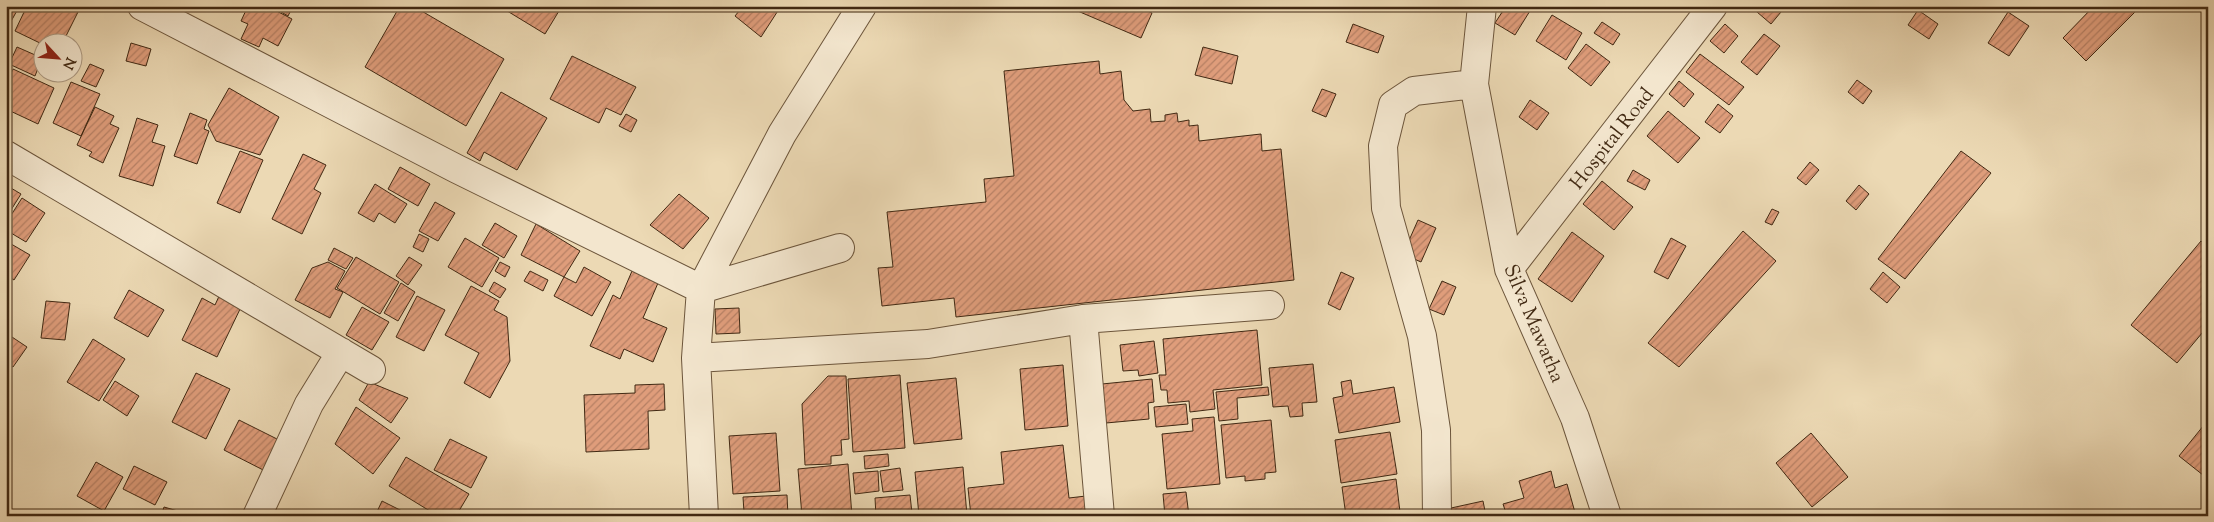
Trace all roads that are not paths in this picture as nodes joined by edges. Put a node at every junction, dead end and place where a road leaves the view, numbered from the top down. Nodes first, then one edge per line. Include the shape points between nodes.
1 (142, 6) edge
2 (862, 6) edge
3 (1482, 6) edge
4 (1713, 6) edge
5 (1474, 84) junction
6 (6, 155) edge
7 (840, 248) dead end
8 (1509, 269) junction
9 (701, 289) junction
10 (1270, 305) dead end
11 (1083, 319) junction
12 (341, 352) junction
13 (696, 358) junction
14 (371, 370) dead end
15 (257, 516) edge
16 (704, 516) edge
17 (1100, 516) edge
18 (1437, 516) edge
19 (1608, 516) edge

1 - 9 street via 457,169
2 - 9 street via 782,134
3 - 5 street, Silva Mawatha
4 - 8 street, Hospital Road
5 - 8 street, Silva Mawatha
5 - 18 street via 1414,91 1393,105 1383,146 1386,208 1422,336 1436,430
6 - 12 street
7 - 9 street
8 - 19 street, Silva Mawatha via 1575,418
9 - 13 street
10 - 11 street
11 - 13 street via 928,344
11 - 17 street
12 - 14 street
12 - 15 street via 309,404
13 - 16 street

